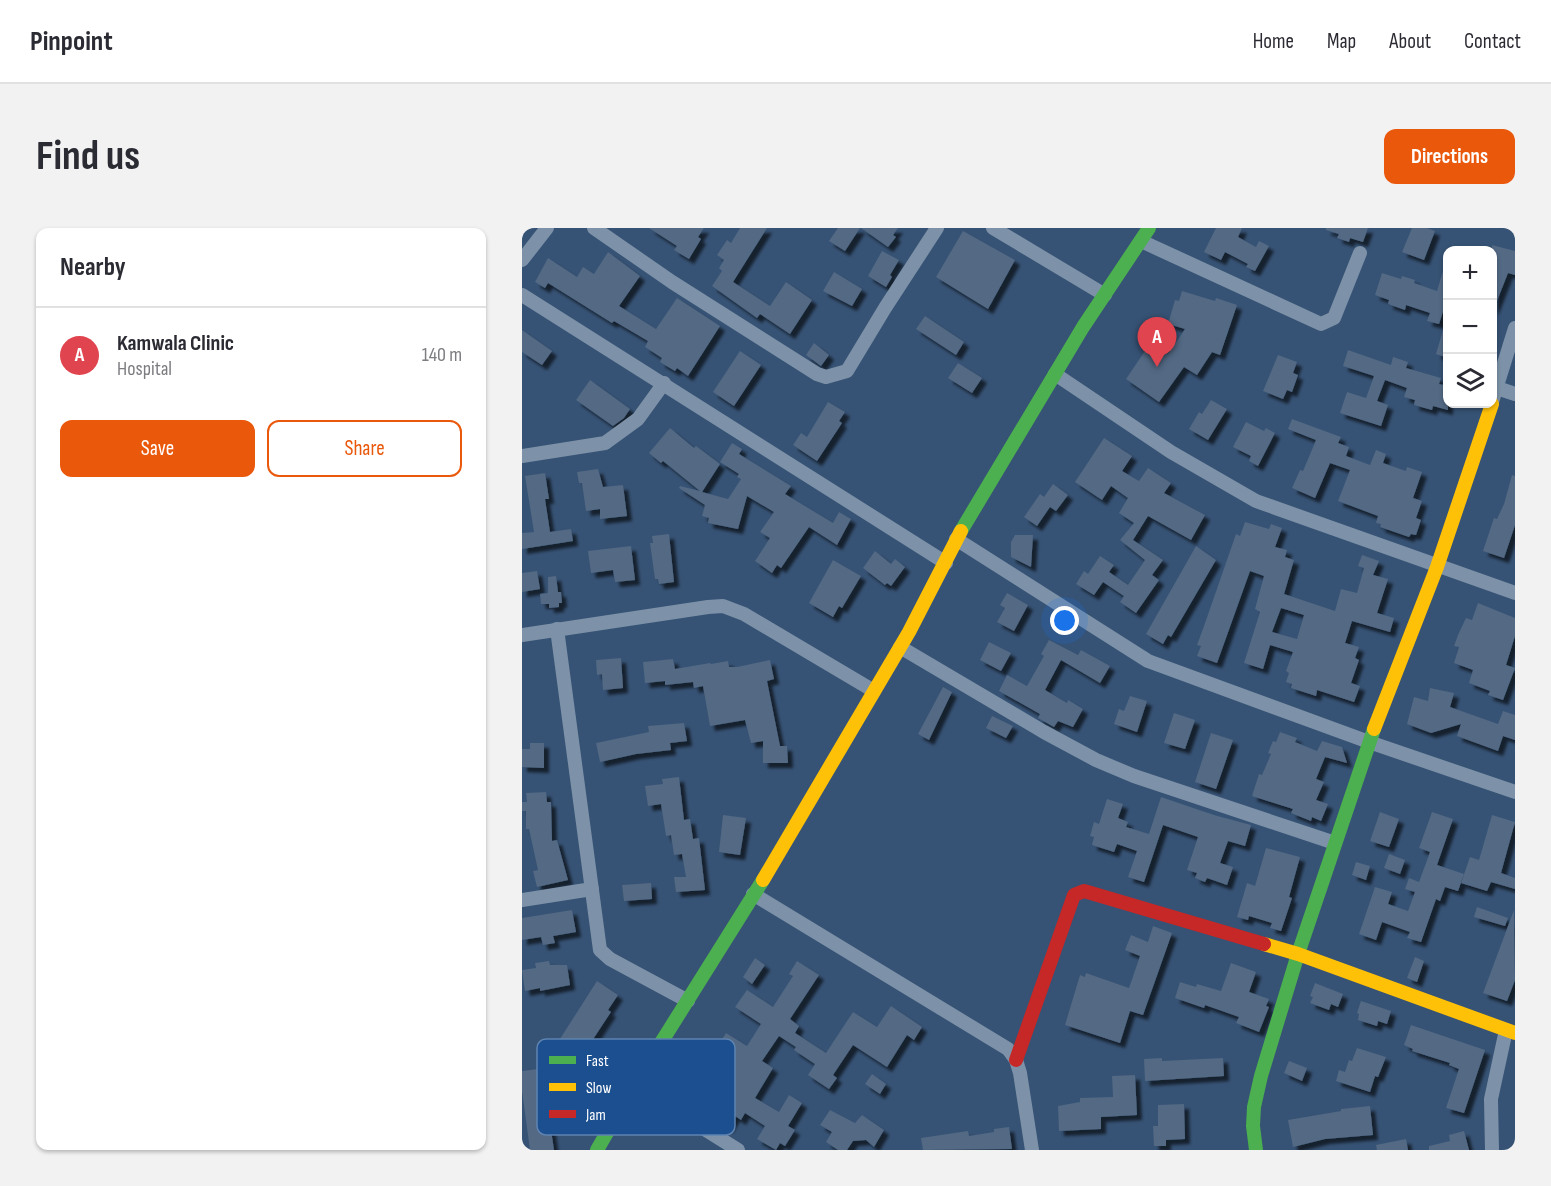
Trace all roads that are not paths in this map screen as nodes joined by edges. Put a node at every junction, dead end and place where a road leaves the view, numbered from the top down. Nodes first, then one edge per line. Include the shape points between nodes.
1 (547, 228) edge
2 (594, 228) edge
3 (938, 228) edge
4 (993, 228) edge
5 (1149, 228) edge
6 (1141, 241) junction
7 (1360, 253) dead end
8 (522, 260) edge
9 (522, 295) edge
10 (1105, 295) junction
11 (1515, 328) edge
12 (1055, 374) junction
13 (664, 383) junction
14 (1497, 388) joint
15 (1515, 394) edge
16 (1490, 408) edge
17 (522, 456) edge
18 (956, 539) junction
19 (946, 563) junction
20 (1437, 567) junction
21 (1515, 594) edge
22 (557, 629) junction
23 (522, 635) edge
24 (900, 647) junction
25 (874, 692) junction
26 (1369, 742) junction
27 (1515, 792) edge
28 (1335, 843) junction
29 (592, 888) junction
30 (753, 894) junction
31 (522, 900) edge
32 (1298, 954) junction
33 (688, 1001) junction
34 (1511, 1032) edge
35 (664, 1039) edge
36 (1017, 1060) junction
37 (604, 1135) edge
38 (714, 1135) edge
39 (597, 1150) edge
40 (738, 1150) edge
41 (1032, 1150) edge
42 (1256, 1150) edge
43 (1492, 1150) edge

1 - 8 street
2 - 3 street via 672,282 826,377 847,371
4 - 10 street
5 - 6 street
6 - 7 street via 1321,324 1334,318
6 - 10 street
9 - 13 street
10 - 12 street
11 - 14 street
12 - 18 street
12 - 20 street via 1170,452 1256,501
13 - 17 street via 638,419 604,443
13 - 19 street
14 - 15 street
16 - 20 street
18 - 19 street
18 - 26 street via 1148,661
19 - 24 street
20 - 21 street
20 - 26 street
22 - 23 street
22 - 25 street via 723,606 744,614
22 - 29 street
24 - 25 street
24 - 28 street via 1096,760
25 - 30 street
26 - 27 street
26 - 28 street
28 - 32 street
29 - 31 street
29 - 33 street via 600,950
30 - 33 street
30 - 36 street via 996,1041
32 - 34 street
32 - 36 street via 1084,891 1071,900
32 - 42 street via 1254,1107
33 - 35 street
34 - 43 street via 1491,1099
36 - 41 street
37 - 39 street
38 - 40 street

